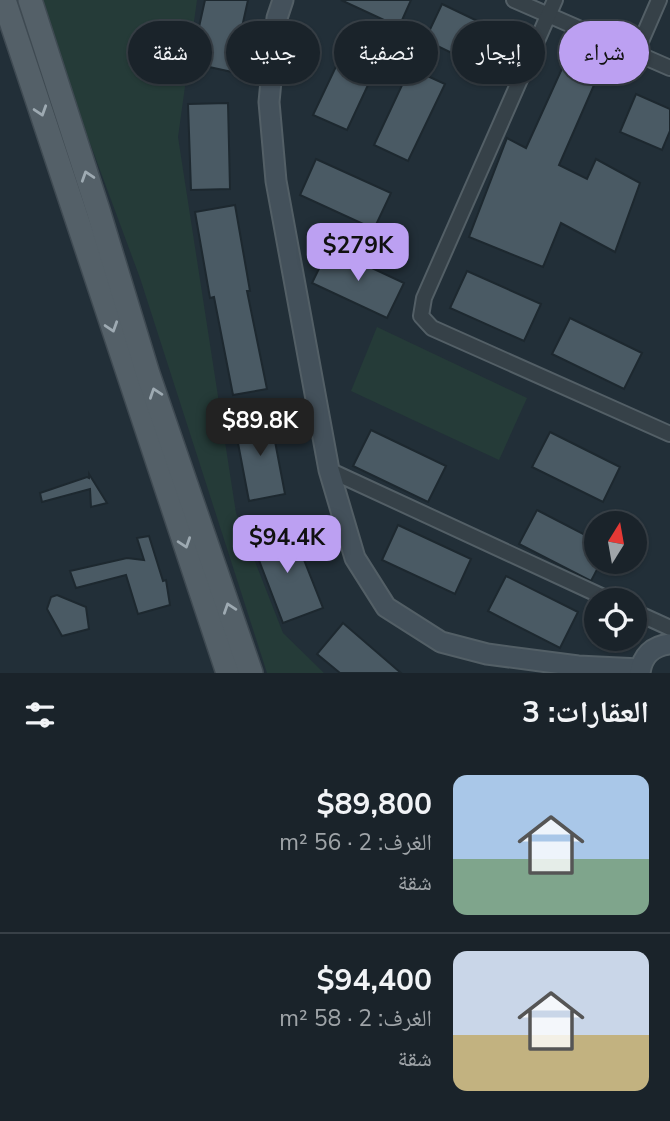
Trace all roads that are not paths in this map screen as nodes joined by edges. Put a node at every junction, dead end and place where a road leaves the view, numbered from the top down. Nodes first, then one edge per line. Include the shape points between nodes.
1 (4, 0) edge
2 (30, 0) edge
3 (283, 0) edge
4 (514, 0) edge
5 (555, 0) edge
6 (659, 0) edge
7 (548, 15) junction
8 (562, 21) edge
9 (649, 23) edge
10 (649, 59) edge
11 (670, 68) edge
12 (670, 434) edge
13 (329, 470) junction
14 (584, 588) edge
15 (647, 617) edge
16 (670, 628) edge
17 (670, 644) edge
18 (640, 671) edge
19 (229, 673) edge
20 (251, 673) edge

1 -> 19 main road
20 -> 2 main road via 148,373
3 - 13 street via 269,102 276,180
4 - 7 street
5 - 7 street
6 - 9 street
7 - 8 street
7 - 12 street via 424,298 421,316 432,328
10 - 11 street
13 - 14 street
13 - 18 street via 355,558 386,607 441,642 487,654
15 - 16 street
17 - 18 street via 652,649

